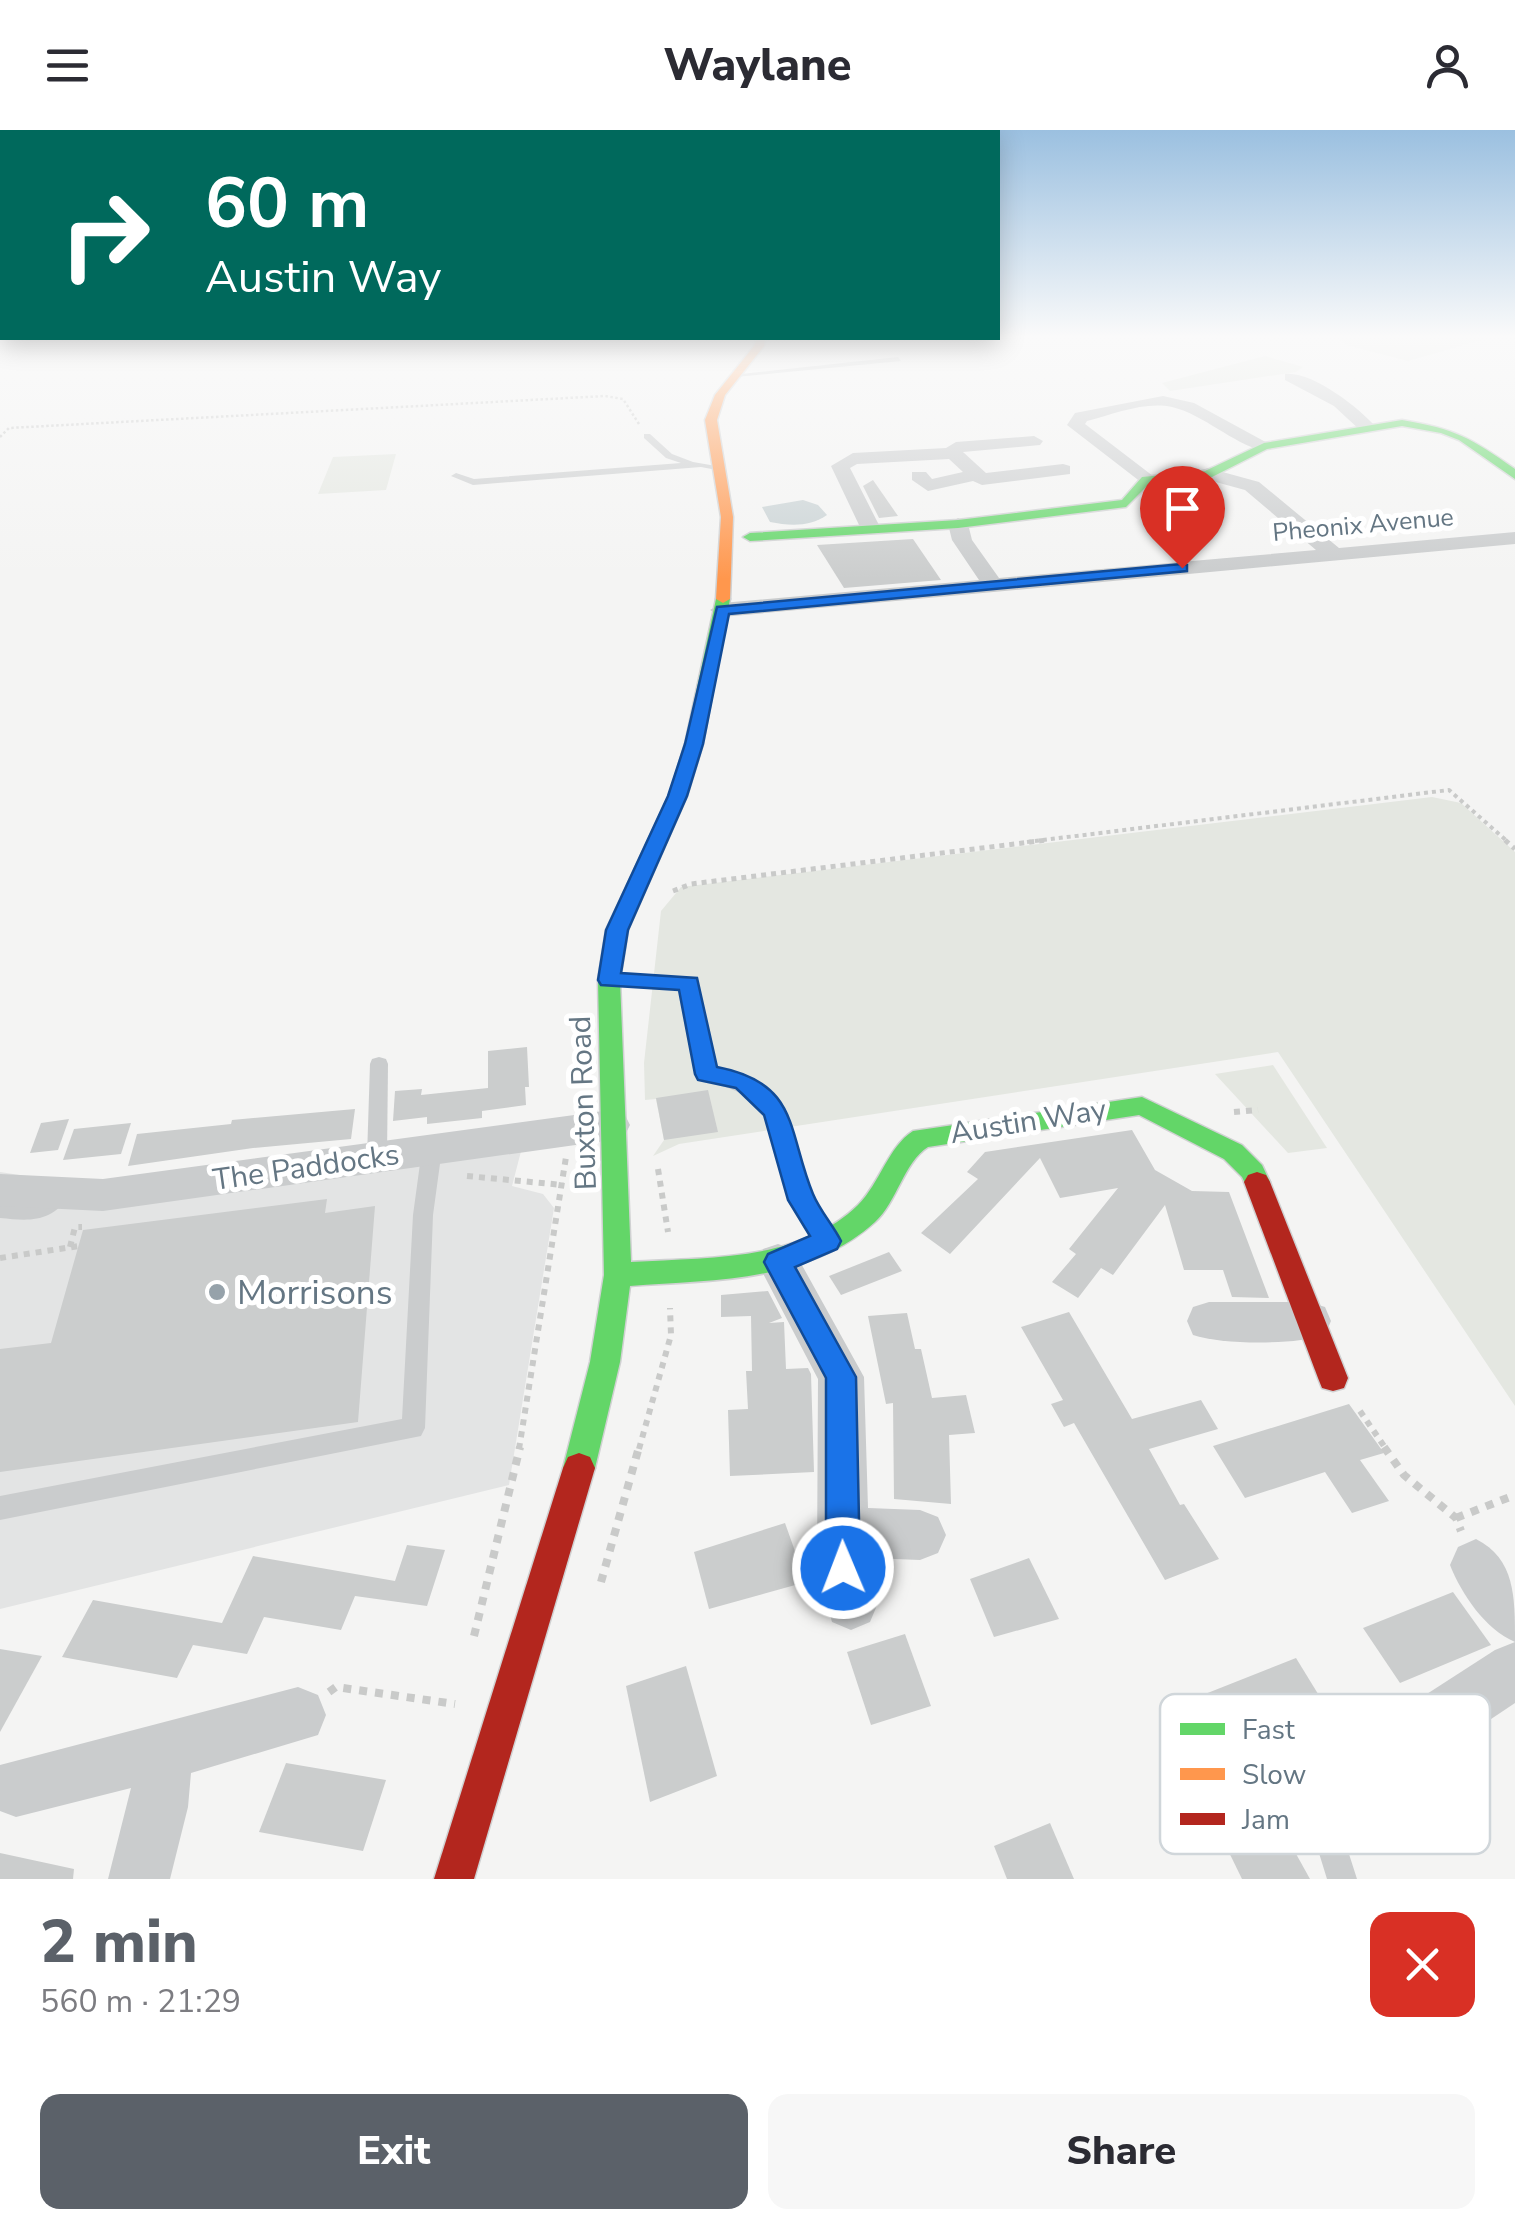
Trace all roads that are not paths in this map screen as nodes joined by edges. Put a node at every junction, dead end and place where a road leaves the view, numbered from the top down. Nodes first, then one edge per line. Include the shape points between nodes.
1 (711, 417) edge
2 (1083, 417) edge
3 (1203, 417) edge
4 (1356, 417) edge
5 (1367, 427) junction
6 (647, 436) dead end
7 (1034, 441) dead end
8 (1264, 446) junction
9 (953, 453) junction
10 (709, 465) junction
11 (1063, 470) dead end
12 (976, 473) junction
13 (1208, 474) junction
14 (1515, 475) edge
15 (456, 476) dead end
16 (1146, 480) junction
17 (927, 485) dead end
18 (958, 524) junction
19 (870, 527) junction
20 (750, 537) dead end
21 (1515, 538) edge
22 (1334, 554) junction
23 (993, 585) junction
24 (722, 610) junction
25 (609, 980) junction
26 (380, 1064) dead end
27 (611, 1125) junction
28 (432, 1149) junction
29 (377, 1157) junction
30 (0, 1190) edge
31 (61, 1195) junction
32 (0, 1210) edge
33 (828, 1241) junction
34 (778, 1262) junction
35 (618, 1275) junction
36 (1210, 1320) dead end
37 (1309, 1321) junction
38 (1332, 1378) road end
39 (0, 1508) edge
40 (842, 1532) junction
41 (920, 1535) dead end
42 (1476, 1565) road end
43 (852, 1604) dead end
44 (1515, 1616) edge
45 (1515, 1670) edge
46 (1478, 1694) edge
47 (298, 1714) road end
48 (164, 1752) junction
49 (16, 1788) dead end
50 (1341, 1854) edge
51 (139, 1879) edge
52 (454, 1879) edge
53 (1342, 1879) edge

1 - 10 street, Buxton Road
2 - 16 street via 1076,424
3 - 8 street via 1235,438
4 - 5 street
5 - 8 street
5 - 14 street via 1444,430
6 - 10 lane via 670,456
7 - 9 street via 956,447
8 - 13 street
9 - 12 street
9 - 19 street via 853,459 840,466
10 - 15 lane via 473,482
10 - 24 street, Buxton Road via 727,517
11 - 12 street via 982,480
12 - 17 street
13 - 16 street
13 - 22 street via 1252,486
16 - 18 street via 1126,503
18 - 19 street
18 - 23 street
19 - 20 street
21 - 22 street, Pheonix Avenue
22 - 23 street, Pheonix Avenue
23 - 24 street, Pheonix Avenue
24 - 25 street, Buxton Road via 694,744 678,796 617,930
25 - 27 street, Buxton Road
25 - 33 lane via 689,983 707,1074 743,1081 775,1111 801,1200
26 - 29 lane
27 - 28 street, The Paddocks
27 - 35 street, Buxton Road
28 - 29 street, The Paddocks
28 - 39 lane via 412,1428
29 - 31 street, The Paddocks via 238,1179
30 - 31 street, The Paddocks
31 - 32 lane via 34,1213
33 - 34 street, Austin Way
33 - 37 street, Austin Way via 862,1218 922,1138 1142,1106 1233,1152 1253,1172
34 - 35 street, Austin Way
34 - 40 street via 841,1377
35 - 52 street, Buxton Road via 575,1486
36 - 37 street
37 - 38 street, Austin Way
40 - 41 street
40 - 43 street
42 - 44 street
45 - 46 street
47 - 48 street
48 - 49 street
48 - 51 street
50 - 53 lane

